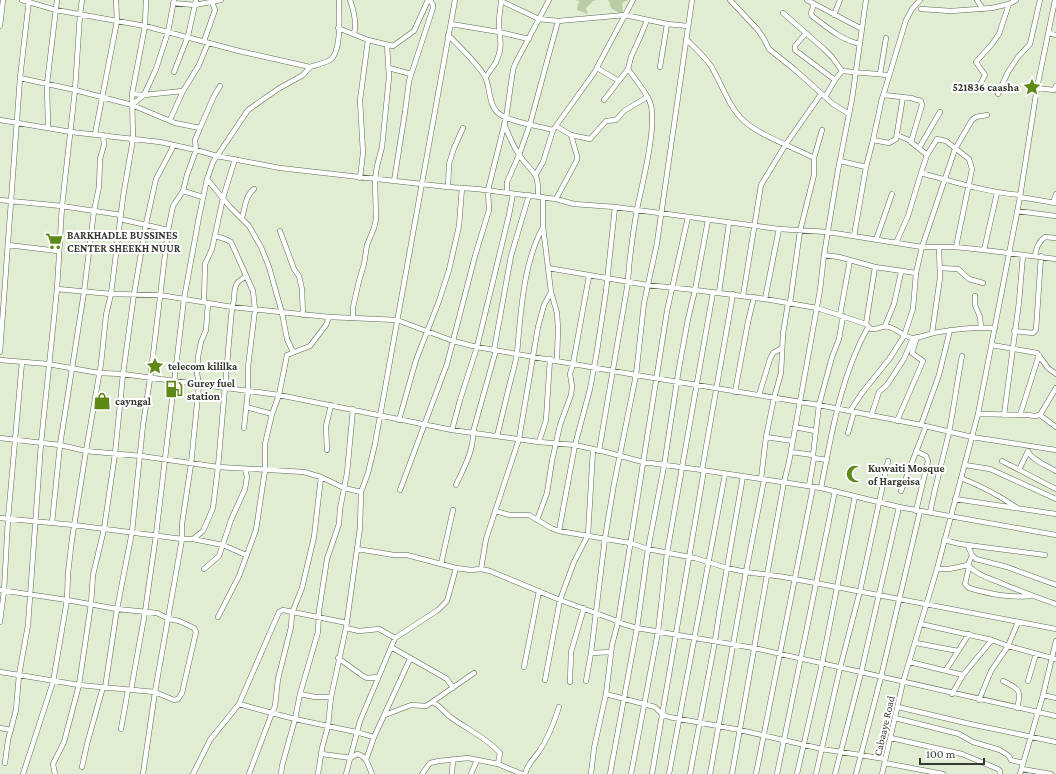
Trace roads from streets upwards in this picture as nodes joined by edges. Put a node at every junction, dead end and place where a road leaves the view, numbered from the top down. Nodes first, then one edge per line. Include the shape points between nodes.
1 (3, 0) edge
2 (22, 0) edge
3 (57, 0) edge
4 (82, 0) edge
5 (116, 0) edge
6 (146, 0) edge
7 (221, 0) edge
8 (339, 0) edge
9 (350, 0) edge
10 (429, 0) edge
11 (455, 0) edge
12 (550, 0) edge
13 (633, 0) edge
14 (692, 0) edge
15 (730, 0) edge
16 (807, 0) edge
17 (840, 0) edge
18 (866, 0) edge
19 (920, 0) edge
20 (977, 0) edge
21 (1016, 0) edge
22 (1040, 0) edge
23 (1055, 0) edge
24 (29, 1) edge
25 (501, 1) edge
26 (174, 2) edge
27 (212, 2) junction
28 (196, 3) edge
29 (814, 4) junction
30 (1009, 4) junction
31 (921, 9) dead end
32 (983, 9) junction
33 (56, 10) junction
34 (1054, 12) edge
35 (783, 13) dead end
36 (80, 14) junction
37 (625, 15) junction
38 (834, 15) junction
39 (539, 19) junction
40 (647, 20) junction
41 (117, 21) junction
42 (558, 21) junction
43 (451, 24) junction
44 (667, 24) junction
45 (0, 26) edge
46 (145, 26) junction
47 (688, 26) junction
48 (338, 28) junction
49 (862, 29) junction
50 (168, 32) junction
51 (499, 32) junction
52 (806, 33) junction
53 (1048, 33) junction
54 (354, 34) junction
55 (448, 35) junction
56 (1056, 35) edge
57 (188, 36) junction
58 (886, 38) dead end
59 (686, 39) junction
60 (368, 40) junction
61 (529, 40) junction
62 (206, 42) junction
63 (860, 44) junction
64 (387, 45) junction
65 (310, 67) junction
66 (660, 67) dead end
67 (389, 68) junction
68 (597, 68) junction
69 (628, 69) junction
70 (842, 71) junction
71 (174, 72) dead end
72 (856, 73) junction
73 (410, 74) junction
74 (880, 74) junction
75 (888, 75) junction
76 (486, 77) junction
77 (20, 78) junction
78 (619, 80) junction
79 (835, 80) junction
80 (47, 84) junction
81 (220, 86) dead end
82 (1037, 88) junction
83 (75, 90) junction
84 (978, 90) dead end
85 (1055, 90) edge
86 (183, 92) junction
87 (132, 94) junction
88 (998, 94) dead end
89 (144, 95) junction
90 (823, 95) junction
91 (883, 96) junction
92 (102, 97) junction
93 (647, 97) junction
94 (903, 97) junction
95 (604, 100) dead end
96 (132, 105) junction
97 (940, 112) dead end
98 (849, 114) junction
99 (987, 115) dead end
100 (506, 118) junction
101 (0, 120) edge
102 (170, 120) junction
103 (17, 124) junction
104 (504, 124) junction
105 (530, 124) junction
106 (48, 128) junction
107 (200, 128) junction
108 (463, 128) dead end
109 (555, 128) junction
110 (822, 130) dead end
111 (71, 132) junction
112 (95, 134) junction
113 (571, 134) junction
114 (103, 135) junction
115 (897, 135) junction
116 (133, 139) junction
117 (873, 140) junction
118 (911, 141) junction
119 (786, 144) junction
120 (174, 146) junction
121 (919, 148) junction
122 (955, 149) junction
123 (196, 150) junction
124 (519, 155) junction
125 (927, 155) junction
126 (217, 156) junction
127 (814, 158) junction
128 (235, 159) junction
129 (840, 161) junction
130 (866, 167) junction
131 (536, 174) junction
132 (921, 174) junction
133 (360, 178) junction
134 (207, 179) junction
135 (375, 179) junction
136 (394, 181) junction
137 (945, 181) junction
138 (422, 184) junction
139 (448, 187) junction
140 (968, 187) junction
141 (462, 188) junction
142 (254, 189) dead end
143 (488, 190) junction
144 (183, 191) junction
145 (997, 192) junction
146 (507, 193) junction
147 (513, 194) junction
148 (892, 194) dead end
149 (1056, 194) edge
150 (203, 196) junction
151 (529, 196) junction
152 (1020, 196) junction
153 (541, 197) junction
154 (223, 198) junction
155 (556, 199) junction
156 (0, 200) edge
157 (10, 201) junction
158 (1055, 203) edge
159 (62, 206) junction
160 (615, 208) junction
161 (94, 210) junction
162 (637, 210) junction
163 (1017, 211) junction
164 (661, 214) junction
165 (1056, 216) edge
166 (120, 217) junction
167 (688, 217) junction
168 (242, 218) junction
169 (708, 220) junction
170 (729, 223) junction
171 (146, 224) junction
172 (755, 226) junction
173 (543, 227) junction
174 (778, 229) junction
175 (168, 230) junction
176 (280, 231) dead end
177 (800, 231) junction
178 (828, 232) junction
179 (215, 236) junction
180 (854, 236) junction
181 (1056, 238) edge
182 (876, 240) junction
183 (896, 243) junction
184 (8, 245) junction
185 (922, 247) junction
186 (939, 247) junction
187 (956, 247) junction
188 (984, 250) junction
189 (58, 251) junction
190 (1009, 252) junction
191 (824, 255) junction
192 (1023, 255) junction
193 (1038, 256) junction
194 (1056, 259) edge
195 (850, 260) junction
196 (875, 267) junction
197 (548, 268) junction
198 (940, 268) junction
199 (901, 272) junction
200 (916, 273) junction
201 (246, 276) junction
202 (589, 276) junction
203 (607, 279) junction
204 (628, 282) junction
205 (983, 283) dead end
206 (647, 285) junction
207 (57, 288) junction
208 (671, 288) junction
209 (695, 290) junction
210 (84, 292) junction
211 (551, 292) junction
212 (713, 292) junction
213 (2, 293) edge
214 (719, 293) junction
215 (111, 294) junction
216 (134, 294) junction
217 (733, 294) junction
218 (160, 295) junction
219 (743, 296) junction
220 (975, 296) dead end
221 (754, 297) junction
222 (184, 299) junction
223 (765, 299) junction
224 (206, 303) junction
225 (789, 303) junction
226 (232, 307) junction
227 (817, 308) junction
228 (255, 310) junction
229 (282, 313) junction
230 (303, 315) junction
231 (842, 316) junction
232 (329, 317) junction
233 (353, 318) junction
234 (397, 320) junction
235 (867, 325) junction
236 (885, 326) junction
237 (981, 328) junction
238 (995, 328) junction
239 (950, 330) junction
240 (1014, 331) junction
241 (428, 332) junction
242 (932, 333) junction
243 (904, 336) junction
244 (915, 338) junction
245 (453, 341) junction
246 (992, 345) junction
247 (477, 347) junction
248 (782, 348) junction
249 (1013, 348) junction
250 (495, 350) junction
251 (0, 352) edge
252 (293, 352) junction
253 (517, 354) junction
254 (1039, 355) junction
255 (962, 356) dead end
256 (534, 357) junction
257 (550, 359) junction
258 (0, 360) edge
259 (557, 360) junction
260 (22, 362) junction
261 (48, 364) junction
262 (573, 364) junction
263 (73, 367) junction
264 (594, 367) junction
265 (613, 371) junction
266 (99, 373) junction
267 (123, 374) junction
268 (1056, 374) edge
269 (636, 375) junction
270 (150, 378) junction
271 (656, 378) junction
272 (678, 381) junction
273 (175, 382) junction
274 (200, 385) junction
275 (698, 385) junction
276 (224, 388) junction
277 (717, 388) junction
278 (1056, 388) edge
279 (248, 391) junction
280 (735, 392) junction
281 (279, 395) junction
282 (759, 395) junction
283 (774, 398) junction
284 (800, 402) junction
285 (331, 405) junction
286 (819, 405) junction
287 (246, 407) junction
288 (837, 408) junction
289 (353, 409) junction
290 (852, 412) junction
291 (272, 414) junction
292 (978, 414) junction
293 (380, 415) junction
294 (1004, 415) junction
295 (1020, 415) junction
296 (1040, 415) junction
297 (871, 416) junction
298 (1056, 419) edge
299 (399, 420) junction
300 (897, 421) junction
301 (425, 424) junction
302 (924, 426) junction
303 (1055, 426) edge
304 (795, 427) junction
305 (244, 428) dead end
306 (452, 430) junction
307 (815, 431) junction
308 (472, 432) junction
309 (949, 432) junction
310 (848, 433) dead end
311 (497, 436) junction
312 (766, 437) junction
313 (972, 437) junction
314 (0, 438) edge
315 (519, 439) junction
316 (15, 440) junction
317 (793, 441) junction
318 (539, 442) junction
319 (41, 443) junction
320 (556, 443) junction
321 (60, 445) junction
322 (575, 446) junction
323 (1029, 446) junction
324 (327, 450) dead end
325 (593, 450) junction
326 (599, 450) junction
327 (1056, 450) edge
328 (86, 451) junction
329 (916, 451) junction
330 (791, 452) junction
331 (1028, 452) junction
332 (115, 454) junction
333 (619, 455) junction
334 (141, 456) junction
335 (813, 457) junction
336 (166, 460) junction
337 (827, 460) junction
338 (888, 461) dead end
339 (1002, 461) dead end
340 (642, 462) junction
341 (191, 464) junction
342 (965, 465) junction
343 (664, 466) junction
344 (683, 467) junction
345 (218, 468) junction
346 (246, 469) junction
347 (265, 470) junction
348 (703, 470) junction
349 (1018, 470) junction
350 (1056, 470) edge
351 (725, 474) junction
352 (743, 476) junction
353 (321, 477) junction
354 (961, 478) junction
355 (763, 479) junction
356 (784, 482) junction
357 (456, 485) dead end
358 (811, 486) junction
359 (344, 488) junction
360 (821, 488) junction
361 (1056, 489) edge
362 (400, 490) dead end
363 (835, 490) junction
364 (901, 491) dead end
365 (361, 492) junction
366 (855, 496) junction
367 (955, 499) junction
368 (1056, 499) edge
369 (878, 502) junction
370 (899, 507) junction
371 (1018, 508) junction
372 (453, 510) dead end
373 (495, 511) junction
374 (918, 511) junction
375 (930, 513) junction
376 (1056, 514) edge
377 (950, 517) junction
378 (0, 518) edge
379 (8, 519) junction
380 (537, 520) junction
381 (35, 522) junction
382 (52, 523) junction
383 (74, 525) junction
384 (104, 529) junction
385 (559, 531) junction
386 (132, 532) junction
387 (588, 535) junction
388 (1056, 535) edge
389 (156, 536) junction
390 (605, 538) junction
391 (193, 539) junction
392 (182, 540) junction
393 (944, 540) junction
394 (630, 543) junction
395 (224, 545) junction
396 (968, 546) junction
397 (648, 548) junction
398 (357, 549) junction
399 (667, 553) junction
400 (246, 555) junction
401 (972, 555) junction
402 (1045, 555) dead end
403 (688, 557) junction
404 (708, 562) junction
405 (441, 564) junction
406 (968, 566) junction
407 (456, 568) junction
408 (727, 568) junction
409 (204, 569) dead end
410 (481, 569) junction
411 (937, 569) junction
412 (746, 572) junction
413 (767, 575) junction
414 (795, 579) junction
415 (816, 583) junction
416 (1056, 585) edge
417 (836, 587) junction
418 (2, 590) edge
419 (539, 591) junction
420 (860, 591) junction
421 (880, 595) junction
422 (30, 596) junction
423 (1031, 596) junction
424 (899, 599) junction
425 (67, 600) junction
426 (560, 600) junction
427 (91, 604) junction
428 (926, 604) junction
429 (1056, 604) edge
430 (584, 608) junction
431 (117, 609) junction
432 (145, 612) junction
433 (292, 613) junction
434 (597, 613) junction
435 (218, 617) dead end
436 (319, 617) junction
437 (169, 619) junction
438 (0, 622) edge
439 (618, 622) junction
440 (1018, 622) junction
441 (921, 624) junction
442 (346, 626) junction
443 (637, 628) junction
444 (1056, 629) edge
445 (658, 632) junction
446 (676, 634) junction
447 (969, 634) junction
448 (395, 638) junction
449 (694, 638) junction
450 (992, 640) junction
451 (1056, 641) edge
452 (715, 642) junction
453 (916, 643) junction
454 (733, 645) junction
455 (1008, 646) junction
456 (391, 647) junction
457 (754, 648) junction
458 (958, 651) junction
459 (612, 652) junction
460 (591, 653) junction
461 (779, 654) junction
462 (1036, 654) junction
463 (338, 658) junction
464 (410, 659) junction
465 (800, 659) junction
466 (1054, 659) edge
467 (910, 662) junction
468 (822, 664) junction
469 (524, 667) dead end
470 (840, 668) junction
471 (946, 670) junction
472 (0, 672) edge
473 (474, 673) dead end
474 (861, 673) junction
475 (19, 675) junction
476 (962, 675) junction
477 (378, 677) junction
478 (881, 677) junction
479 (545, 680) dead end
480 (1028, 680) dead end
481 (586, 681) dead end
482 (1004, 681) dead end
483 (53, 682) junction
484 (570, 682) dead end
485 (903, 682) junction
486 (79, 685) junction
487 (104, 687) junction
488 (453, 688) junction
489 (129, 690) junction
490 (155, 692) junction
491 (300, 694) junction
492 (606, 694) junction
493 (952, 694) junction
494 (1043, 695) junction
495 (331, 697) junction
496 (1056, 698) edge
497 (625, 699) junction
498 (979, 700) junction
499 (432, 702) junction
500 (239, 704) junction
501 (643, 704) junction
502 (559, 707) dead end
503 (898, 707) junction
504 (1018, 708) junction
505 (1038, 712) junction
506 (272, 713) junction
507 (662, 714) junction
508 (385, 715) junction
509 (1056, 716) edge
510 (895, 718) junction
511 (295, 719) junction
512 (680, 719) junction
513 (700, 723) junction
514 (328, 726) junction
515 (718, 726) junction
516 (0, 728) edge
517 (121, 729) dead end
518 (11, 730) junction
519 (740, 730) junction
520 (356, 732) junction
521 (764, 736) junction
522 (374, 737) junction
523 (1030, 737) junction
524 (891, 738) junction
525 (784, 741) junction
526 (1056, 742) edge
527 (804, 745) junction
528 (822, 749) junction
529 (840, 752) junction
530 (322, 754) junction
531 (861, 755) junction
532 (351, 758) junction
533 (453, 759) junction
534 (366, 760) junction
535 (477, 760) junction
536 (885, 761) junction
537 (5, 763) dead end
538 (1023, 763) junction
539 (498, 764) junction
540 (82, 767) dead end
541 (1021, 772) edge
542 (24, 774) edge
543 (55, 774) edge
544 (143, 774) edge
545 (193, 774) edge
546 (249, 774) edge
547 (281, 774) edge
548 (318, 774) edge
549 (346, 774) edge
550 (372, 774) edge
551 (422, 774) edge
552 (452, 774) edge
553 (471, 774) edge
554 (524, 774) edge
555 (591, 774) edge
556 (610, 774) edge
557 (632, 774) edge
558 (652, 774) edge
559 (669, 774) edge
560 (690, 774) edge
561 (710, 774) edge
562 (732, 774) edge
563 (756, 774) edge
564 (777, 774) edge
565 (797, 774) edge
566 (816, 774) edge
567 (835, 774) edge
568 (856, 774) edge
569 (882, 774) edge
570 (943, 774) edge
571 (1000, 774) edge
572 (1052, 774) edge

1 - 45 street
2 - 24 street
3 - 33 street
4 - 36 street
5 - 41 street
6 - 46 street
7 - 27 street
8 - 48 street
9 - 54 street via 356,21
10 - 64 street via 414,30 393,46
10 - 73 street via 434,8
11 - 43 street
12 - 39 street
13 - 37 street
14 - 47 street
15 - 90 street via 758,30 769,49
16 - 29 street
17 - 38 street
18 - 49 street
19 - 75 street via 906,20 896,57
20 - 32 street
21 - 30 street
22 - 88 street via 1030,44 1008,72
23 - 34 street, Cabaaye Road
24 - 33 street
24 - 77 street
25 - 39 street
25 - 51 street
26 - 28 street
26 - 50 street
27 - 28 street
27 - 62 street via 215,10
28 - 57 street
29 - 38 street
29 - 63 street via 812,16 840,36
30 - 32 street
30 - 84 street via 999,34 976,62 985,75
31 - 32 street
33 - 36 street
33 - 80 street
34 - 53 street, Cabaaye Road
35 - 52 street
36 - 41 street
36 - 83 street
37 - 40 street
37 - 42 street
37 - 68 street
38 - 49 street
39 - 42 street
39 - 61 street
40 - 44 street
40 - 69 street
41 - 46 street
41 - 92 street
42 - 105 street
43 - 51 street
43 - 55 street
44 - 47 street
44 - 66 street
46 - 50 street
46 - 87 street
47 - 59 street
48 - 54 street
48 - 65 street via 336,55 330,60
49 - 63 street
50 - 57 street
50 - 89 street
51 - 61 street
51 - 76 street via 499,53
52 - 70 street via 832,57
52 - 79 street via 795,46 795,50
53 - 56 street
53 - 82 street, Cabaaye Road
54 - 60 street
55 - 76 street
55 - 138 street
57 - 62 street
57 - 71 street
58 - 74 street
59 - 119 street via 710,66 731,105 744,120 752,127
59 - 164 street
60 - 64 street
60 - 133 street via 360,100 363,153
61 - 100 street via 513,70
62 - 65 street
62 - 86 street via 199,65
63 - 72 street
64 - 67 street
65 - 126 street via 303,75 248,110
67 - 73 street
67 - 135 street via 382,147
68 - 78 street
68 - 109 street
69 - 78 street
69 - 93 street
70 - 72 street
70 - 79 street
72 - 74 street
72 - 98 street
73 - 136 street
74 - 75 street
75 - 91 street
76 - 100 street via 493,106
77 - 80 street
77 - 103 street
78 - 95 street
79 - 90 street
80 - 83 street
80 - 106 street
81 - 107 street
82 - 85 street
82 - 152 street, Cabaaye Road
83 - 92 street
83 - 111 street
86 - 89 street
86 - 102 street
87 - 89 street
87 - 96 street
89 - 96 street
90 - 98 street
90 - 119 street
91 - 94 street via 886,94
91 - 117 street
92 - 96 street
92 - 112 street
93 - 113 street via 624,111 616,120 605,122 590,139
93 - 162 street via 652,116 651,137
94 - 115 street
94 - 118 street via 922,102
96 - 102 street
96 - 116 street
97 - 121 street
98 - 129 street
99 - 122 street via 972,120
100 - 104 street
100 - 105 street
101 - 103 street
102 - 107 street
103 - 106 street
103 - 157 street
104 - 124 street
104 - 143 street
105 - 109 street
105 - 124 street
106 - 111 street
107 - 123 street via 195,140
108 - 139 street via 449,164
109 - 113 street
109 - 131 street
110 - 127 street
111 - 112 street
111 - 159 street
112 - 114 street
113 - 155 street via 577,160
114 - 116 street
114 - 161 street via 104,145
115 - 117 street via 892,143
115 - 118 street
116 - 120 street
116 - 166 street
117 - 130 street
118 - 121 street
119 - 127 street
119 - 172 street via 761,185
120 - 123 street
120 - 171 street via 156,179
121 - 125 street
122 - 125 street via 938,139
122 - 137 street
122 - 140 street via 971,162
123 - 126 street
123 - 144 street
124 - 131 street
124 - 146 street via 508,182
125 - 132 street
126 - 128 street
126 - 134 street
127 - 177 street via 814,175
128 - 133 street via 280,168
128 - 154 street
129 - 130 street
129 - 178 street
130 - 180 street
131 - 153 street
132 - 137 street
132 - 183 street via 908,216
133 - 135 street
134 - 150 street
134 - 154 street
135 - 136 street
135 - 233 street via 376,219 367,245 363,272 353,307
136 - 138 street
137 - 140 street
137 - 185 street
138 - 139 street
138 - 234 street
139 - 141 street
140 - 145 street
140 - 187 street
141 - 143 street
141 - 241 street via 459,226 449,270
142 - 168 street via 249,193
143 - 146 street
143 - 245 street via 489,210
144 - 150 street
144 - 175 street via 173,206
145 - 152 street
145 - 188 street
146 - 147 street
147 - 151 street
147 - 247 street
148 - 182 street
149 - 158 street
150 - 222 street
151 - 153 street
151 - 250 street via 511,256
152 - 158 street
152 - 163 street, Cabaaye Road
153 - 155 street
153 - 173 street
154 - 168 street
154 - 179 street
155 - 160 street via 574,204
156 - 157 street
157 - 159 street
157 - 184 street
159 - 161 street
159 - 189 street
160 - 162 street
160 - 203 street
161 - 166 street
161 - 210 street
162 - 164 street
162 - 204 street
163 - 165 street
163 - 190 street, Cabaaye Road
164 - 167 street
164 - 206 street
166 - 171 street
166 - 215 street
167 - 169 street
167 - 208 street
168 - 229 street via 261,247
169 - 170 street
169 - 209 street
170 - 172 street
170 - 214 street
171 - 175 street
171 - 216 street
172 - 174 street
172 - 219 street
173 - 197 street
173 - 253 street via 530,260 521,307
174 - 177 street
174 - 223 street
175 - 218 street
176 - 230 street via 299,276
177 - 178 street
177 - 225 street
178 - 180 street
178 - 191 street
179 - 201 street via 231,242
179 - 224 street via 205,264
180 - 182 street
181 - 193 street via 1042,238 1038,244
182 - 183 street
183 - 185 street
184 - 189 street
184 - 213 street
185 - 186 street
185 - 200 street
186 - 187 street
186 - 198 street
187 - 188 street
188 - 190 street
189 - 207 street
190 - 192 street
190 - 238 street, Cabaaye Road
191 - 195 street
191 - 227 street
192 - 193 street
192 - 240 street
193 - 194 street
193 - 240 street via 1036,330 1033,333
195 - 196 street
195 - 231 street
196 - 199 street
196 - 235 street
197 - 202 street
197 - 211 street
198 - 205 street via 958,268 970,279
198 - 242 street
199 - 200 street
199 - 236 street via 894,304
200 - 243 street via 913,309
201 - 226 street via 235,288
201 - 228 street via 253,292
202 - 203 street
202 - 262 street
203 - 204 street
203 - 264 street
204 - 206 street
204 - 265 street
206 - 208 street
206 - 269 street
207 - 210 street
207 - 261 street
208 - 209 street
208 - 271 street
209 - 212 street
209 - 272 street
210 - 215 street
210 - 263 street
211 - 256 street via 544,305 538,327
211 - 259 street via 557,313
212 - 214 street
212 - 275 street
213 - 251 street
214 - 217 street
215 - 216 street
215 - 266 street
216 - 218 street
216 - 267 street
217 - 219 street
217 - 277 street
218 - 222 street
218 - 270 street
219 - 221 street
220 - 237 street
221 - 223 street
221 - 280 street
222 - 224 street
222 - 273 street
223 - 225 street
224 - 226 street
224 - 274 street via 206,330 198,356 197,373
225 - 227 street
225 - 248 street
226 - 228 street
226 - 276 street
227 - 231 street
227 - 284 street
228 - 229 street
228 - 279 street via 248,367
229 - 230 street
229 - 252 street via 287,339
230 - 232 street
231 - 235 street
231 - 286 street via 839,339
232 - 233 street
232 - 252 street via 310,346
233 - 234 street
234 - 241 street
234 - 293 street
235 - 236 street via 876,329
235 - 288 street via 846,376
236 - 243 street
237 - 238 street
237 - 239 street
238 - 246 street, Cabaaye Road
239 - 242 street
239 - 302 street
240 - 249 street
241 - 245 street
241 - 299 street via 416,360
242 - 244 street
243 - 244 street
243 - 290 street via 862,393
244 - 297 street via 887,386 879,392
244 - 300 street via 912,353 923,361
245 - 247 street
245 - 301 street
246 - 249 street
246 - 292 street, Cabaaye Road
247 - 250 street
247 - 306 street
248 - 282 street via 773,353 770,359
248 - 283 street via 781,373
249 - 254 street via 1032,351
249 - 294 street
250 - 253 street
250 - 308 street
252 - 281 street via 287,355
253 - 256 street
253 - 311 street
254 - 268 street
254 - 295 street
255 - 309 street
256 - 257 street
256 - 315 street
257 - 259 street
257 - 318 street via 546,420
258 - 260 street
259 - 262 street
260 - 261 street
260 - 316 street
261 - 263 street
261 - 319 street
262 - 264 street
262 - 320 street via 570,374 571,395
263 - 266 street
263 - 321 street
264 - 265 street
264 - 322 street
265 - 269 street
265 - 326 street
266 - 267 street
266 - 328 street
267 - 270 street
267 - 332 street
269 - 271 street
269 - 333 street
270 - 273 street
270 - 334 street
271 - 272 street
271 - 340 street
272 - 275 street
272 - 343 street
273 - 274 street
273 - 336 street
274 - 276 street
274 - 341 street
275 - 277 street
275 - 344 street
276 - 279 street
276 - 345 street
277 - 280 street
277 - 348 street
278 - 296 street
279 - 281 street
279 - 287 street
280 - 282 street
281 - 285 street
281 - 291 street
282 - 283 street
283 - 284 street
283 - 312 street
284 - 286 street
284 - 304 street
285 - 289 street
285 - 324 street via 326,426
286 - 288 street
286 - 307 street
287 - 291 street
287 - 305 street
288 - 290 street
288 - 337 street
289 - 293 street
289 - 359 street via 348,473
290 - 297 street
290 - 310 street
291 - 347 street via 265,444
292 - 294 street
292 - 313 street, Cabaaye Road
293 - 299 street
293 - 365 street via 368,473
294 - 295 street
295 - 296 street
296 - 303 street
297 - 300 street
298 - 303 street
299 - 301 street
300 - 302 street
301 - 306 street
301 - 362 street
302 - 309 street
302 - 329 street
304 - 307 street
304 - 317 street
306 - 308 street
307 - 335 street
308 - 311 street
308 - 357 street via 470,452
309 - 313 street
309 - 375 street via 934,487
311 - 315 street
312 - 317 street
312 - 355 street
313 - 323 street
313 - 342 street, Cabaaye Road
314 - 316 street
315 - 318 street
315 - 373 street
316 - 319 street
316 - 379 street
317 - 330 street
318 - 320 street
319 - 321 street
319 - 381 street
320 - 322 street
320 - 380 street via 546,492
321 - 328 street
321 - 382 street
322 - 325 street
322 - 385 street
323 - 327 street
323 - 331 street
325 - 326 street
325 - 387 street
326 - 333 street
328 - 332 street
328 - 383 street
329 - 364 street
329 - 374 street via 926,456 928,461
330 - 335 street
330 - 356 street
331 - 349 street
331 - 350 street via 1035,459
332 - 334 street
332 - 384 street
333 - 340 street
333 - 390 street
334 - 336 street
334 - 386 street
335 - 337 street
335 - 358 street
336 - 341 street
336 - 389 street
337 - 360 street
338 - 369 street
339 - 349 street
340 - 343 street
340 - 394 street
341 - 345 street
341 - 392 street
342 - 354 street, Cabaaye Road
342 - 368 street via 990,469
343 - 344 street
343 - 397 street
344 - 348 street
344 - 399 street
345 - 346 street
345 - 391 street via 213,508 203,531
346 - 347 street
346 - 395 street via 245,489 231,520
347 - 353 street via 304,472
347 - 400 street via 256,530
348 - 351 street
348 - 403 street
349 - 361 street
351 - 352 street
351 - 404 street
352 - 355 street
352 - 408 street
353 - 359 street
353 - 433 street via 314,537 302,588
354 - 367 street, Cabaaye Road
354 - 371 street via 993,492
355 - 356 street
355 - 412 street
356 - 358 street
356 - 413 street
358 - 360 street
358 - 414 street
359 - 365 street
359 - 436 street via 339,524 327,559
360 - 363 street
363 - 366 street
363 - 415 street
365 - 398 street
366 - 369 street
366 - 417 street
367 - 371 street
367 - 377 street, Cabaaye Road
369 - 370 street
369 - 420 street
370 - 374 street
370 - 421 street
371 - 376 street
372 - 405 street
373 - 380 street via 510,515 529,515
373 - 410 street via 486,539
374 - 375 street
374 - 424 street
375 - 377 street
377 - 388 street
377 - 393 street, Cabaaye Road
378 - 379 street
379 - 381 street
379 - 418 street
380 - 385 street
381 - 382 street
381 - 422 street
382 - 383 street
383 - 384 street
383 - 425 street
384 - 386 street
384 - 427 street via 93,575
385 - 387 street
386 - 389 street
386 - 431 street
387 - 390 street
387 - 426 street via 574,562
389 - 392 street
389 - 432 street
390 - 394 street
390 - 434 street
391 - 392 street
391 - 395 street
392 - 437 street
393 - 396 street
393 - 411 street, Cabaaye Road
394 - 397 street
394 - 439 street
395 - 400 street
395 - 409 street via 219,556
396 - 401 street
396 - 402 street
397 - 399 street
397 - 443 street
398 - 405 street via 407,555
398 - 442 street
399 - 403 street
399 - 445 street
400 - 435 street via 239,576
401 - 406 street
401 - 416 street via 979,560
403 - 404 street
403 - 446 street
404 - 408 street
404 - 449 street
405 - 407 street
406 - 411 street
406 - 423 street via 980,574
406 - 423 street via 966,584 969,588 1003,597
407 - 410 street
407 - 448 street via 447,601 438,610
408 - 412 street
408 - 452 street
410 - 419 street
411 - 428 street, Cabaaye Road
412 - 413 street
412 - 454 street
413 - 414 street
413 - 457 street
414 - 415 street
414 - 461 street
415 - 417 street
415 - 465 street
417 - 420 street
417 - 468 street
418 - 422 street
418 - 438 street
419 - 426 street
419 - 469 street
420 - 421 street
420 - 470 street
421 - 424 street
421 - 474 street
422 - 425 street
422 - 475 street via 28,625
423 - 429 street
424 - 428 street
424 - 478 street
425 - 427 street
425 - 483 street
426 - 430 street
426 - 479 street
427 - 431 street
427 - 486 street
428 - 440 street
428 - 441 street, Cabaaye Road
430 - 434 street
430 - 484 street via 571,652
431 - 432 street
431 - 487 street
432 - 437 street via 157,613
432 - 489 street
433 - 436 street
433 - 500 street via 283,610 279,612
433 - 506 street
434 - 439 street
434 - 460 street
436 - 442 street
436 - 491 street via 318,632
437 - 490 street
437 - 490 street via 191,626 196,632 181,697 174,700
439 - 443 street
439 - 459 street
440 - 444 street
440 - 455 street
441 - 447 street
441 - 453 street, Cabaaye Road
442 - 448 street via 359,632 376,628
442 - 463 street
443 - 445 street
443 - 497 street
445 - 446 street
445 - 501 street
446 - 449 street
446 - 507 street
447 - 450 street
447 - 458 street
448 - 456 street
449 - 452 street
449 - 512 street
450 - 455 street
450 - 476 street
451 - 466 street
452 - 454 street
452 - 513 street
453 - 458 street
453 - 467 street, Cabaaye Road
454 - 457 street
454 - 515 street
455 - 462 street
455 - 498 street via 992,670
456 - 464 street
456 - 477 street
457 - 461 street
457 - 519 street
458 - 471 street
459 - 460 street
459 - 492 street
460 - 481 street
461 - 465 street
461 - 521 street
462 - 466 street
462 - 480 street
463 - 477 street via 362,676
463 - 495 street
464 - 488 street via 447,679
464 - 508 street
465 - 468 street
465 - 525 street
466 - 494 street
467 - 471 street
467 - 485 street, Cabaaye Road
468 - 470 street
468 - 527 street
470 - 474 street
470 - 528 street
471 - 476 street
472 - 475 street
473 - 488 street
474 - 478 street
474 - 529 street
475 - 483 street
475 - 518 street via 16,710
476 - 493 street
477 - 520 street
478 - 485 street
478 - 531 street
482 - 504 street via 1018,691
483 - 486 street
483 - 542 street
485 - 493 street
485 - 503 street, Cabaaye Road
486 - 487 street
486 - 543 street via 64,742 53,764
487 - 489 street
487 - 540 street
488 - 499 street
489 - 490 street
489 - 517 street
490 - 544 street
491 - 495 street
491 - 511 street
492 - 497 street
492 - 555 street
493 - 498 street
494 - 496 street
494 - 505 street
495 - 514 street
497 - 501 street
497 - 556 street
498 - 504 street
499 - 508 street via 426,706 411,705
499 - 539 street via 491,743 500,753
500 - 506 street
500 - 545 street via 210,740
501 - 507 street via 655,707
501 - 557 street
502 - 554 street via 548,736
503 - 510 street, Cabaaye Road
503 - 523 street
504 - 505 street
505 - 509 street
505 - 523 street
506 - 511 street
506 - 546 street
507 - 512 street
507 - 558 street
508 - 522 street
510 - 524 street, Cabaaye Road
510 - 538 street via 959,734 973,742 1000,750 1012,760
511 - 514 street
511 - 547 street
512 - 513 street
512 - 559 street
513 - 515 street
513 - 560 street
514 - 520 street
514 - 530 street
515 - 519 street
515 - 561 street
516 - 518 street
518 - 537 street
519 - 521 street
519 - 562 street
520 - 522 street
520 - 532 street
521 - 525 street
521 - 563 street
522 - 534 street
523 - 526 street
523 - 538 street
524 - 536 street, Cabaaye Road
524 - 571 street via 962,754 998,769
525 - 527 street
525 - 564 street
527 - 528 street
527 - 565 street
528 - 529 street
528 - 566 street
529 - 531 street
529 - 567 street
530 - 532 street
530 - 548 street
531 - 536 street
531 - 568 street
532 - 534 street via 357,754
532 - 549 street
533 - 535 street
533 - 551 street via 430,763
533 - 552 street
534 - 550 street
535 - 539 street
535 - 553 street
536 - 569 street, Cabaaye Road
536 - 570 street
538 - 541 street
539 - 554 street
541 - 572 street

